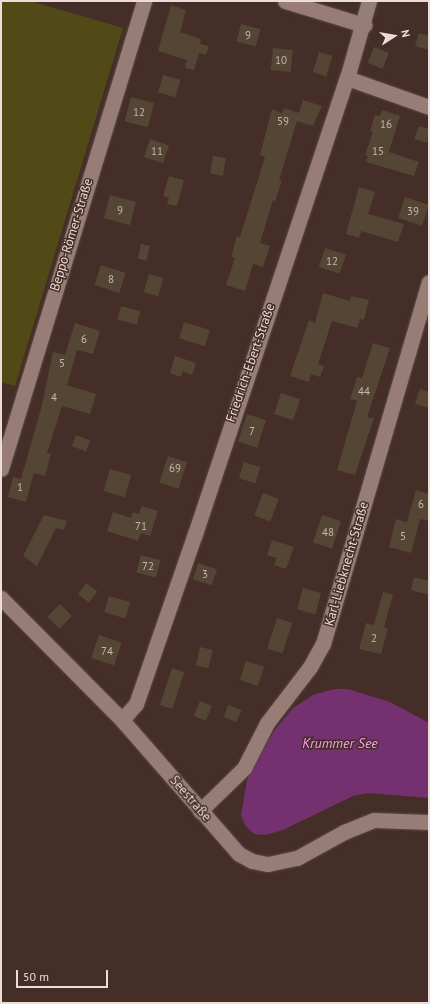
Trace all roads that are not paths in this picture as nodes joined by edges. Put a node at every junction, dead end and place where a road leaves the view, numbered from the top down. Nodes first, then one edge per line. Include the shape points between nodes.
1 (144, 1) edge
2 (285, 1) edge
3 (369, 1) edge
4 (364, 25) junction
5 (347, 78) junction
6 (429, 107) edge
7 (429, 282) edge
8 (1, 469) edge
9 (1, 598) edge
10 (122, 720) junction
11 (200, 811) junction
12 (429, 822) edge

1 - 8 street, Beppo-Römer-Straße
2 - 4 street
3 - 4 street, Friedrich-Ebert-Straße
4 - 5 street, Friedrich-Ebert-Straße
5 - 6 street
5 - 10 street, Friedrich-Ebert-Straße via 136,704
7 - 11 street, Karl-Liebknecht-Straße via 323,644 310,668 267,724 244,768
9 - 10 street, Seestraße
10 - 11 street, Seestraße
11 - 12 street, Seestraße via 239,854 252,861 268,864 297,858 344,832 374,820

